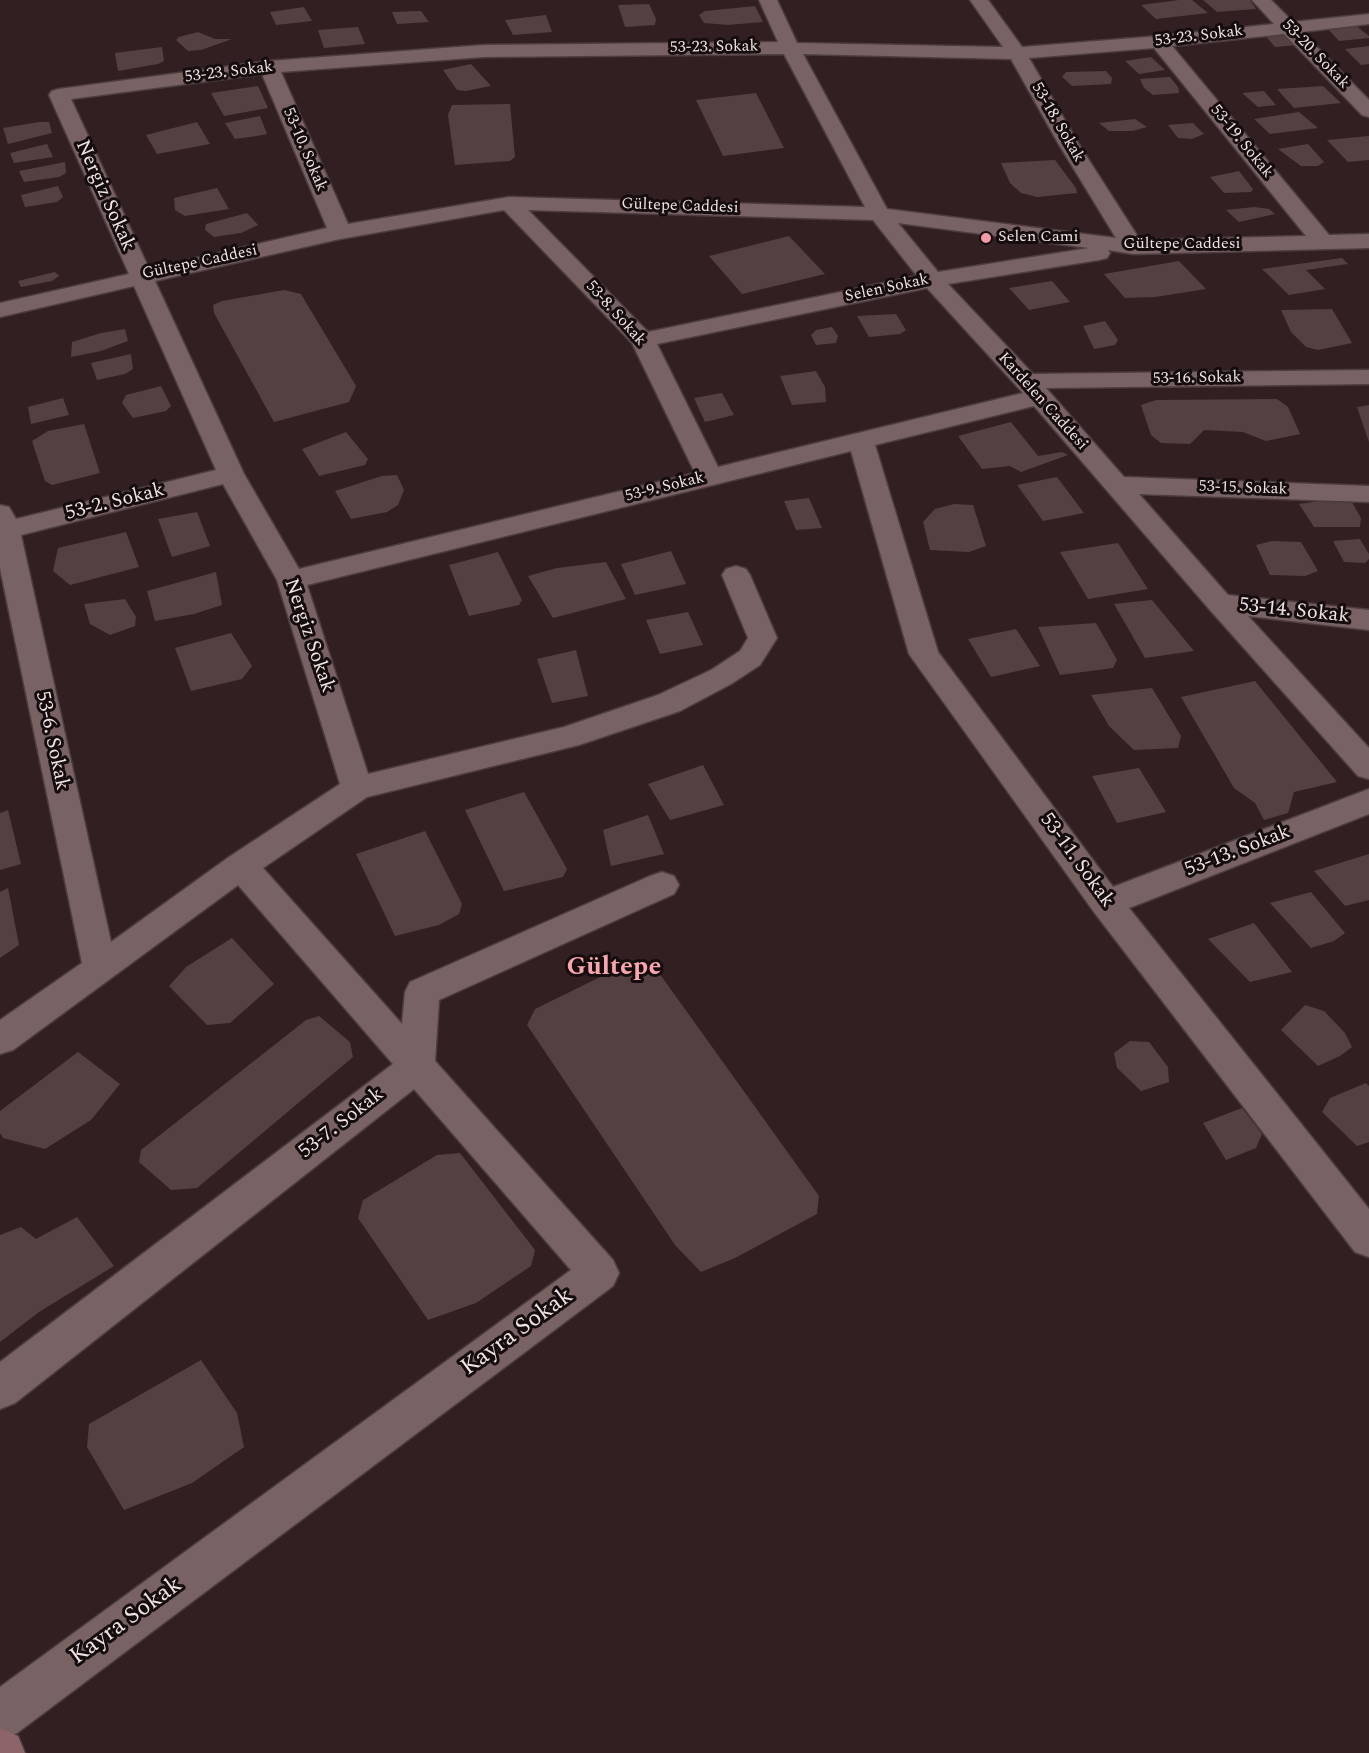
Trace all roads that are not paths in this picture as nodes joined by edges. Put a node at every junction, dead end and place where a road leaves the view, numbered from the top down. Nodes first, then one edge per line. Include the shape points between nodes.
1 (768, 0) edge
2 (979, 0) edge
3 (1261, 0) edge
4 (1369, 19) edge
5 (1287, 27) junction
6 (1159, 42) junction
7 (790, 48) junction
8 (1017, 54) junction
9 (269, 67) junction
10 (59, 95) joint
11 (1369, 111) edge
12 (509, 203) junction
13 (879, 214) junction
14 (340, 232) junction
15 (1369, 241) edge
16 (1323, 242) junction
17 (1133, 248) junction
18 (140, 276) junction
19 (932, 280) junction
20 (0, 310) edge
21 (643, 340) junction
22 (1369, 377) edge
23 (1032, 389) junction
24 (861, 441) junction
25 (231, 474) junction
26 (710, 477) junction
27 (1116, 485) junction
28 (1369, 494) edge
29 (2, 525) edge
30 (736, 575) dead end
31 (291, 580) junction
32 (1220, 603) junction
33 (1369, 620) edge
34 (1369, 768) edge
35 (357, 788) junction
36 (1369, 801) edge
37 (241, 866) junction
38 (662, 885) dead end
39 (1106, 903) junction
40 (100, 969) junction
41 (0, 1039) edge
42 (417, 1066) junction
43 (1369, 1239) edge
44 (0, 1388) edge
45 (0, 1716) edge

1 - 7 street, Kardelen Caddesi
2 - 8 street, 53-18. Sokak
3 - 5 street, 53-20. Sokak
4 - 5 street, 53-23. Sokak
5 - 6 street, 53-23. Sokak
5 - 11 street, 53-20. Sokak
6 - 8 street, 53-23. Sokak
6 - 16 street, 53-19. Sokak
7 - 8 street, 53-23. Sokak
7 - 9 street, 53-23. Sokak via 484,51
7 - 13 street, Kardelen Caddesi
8 - 17 street, 53-18. Sokak
9 - 10 street, 53-23. Sokak
9 - 14 street, 53-10. Sokak
10 - 18 street, Nergiz Sokak
12 - 13 street, Gültepe Caddesi
12 - 14 street, Gültepe Caddesi
12 - 21 street, 53-8. Sokak
13 - 17 street, Gültepe Caddesi
13 - 19 street, Kardelen Caddesi
14 - 18 street, Gültepe Caddesi
15 - 16 street, Gültepe Caddesi
16 - 17 street, Gültepe Caddesi
17 - 19 street, Selen Sokak
18 - 20 street, Gültepe Caddesi
18 - 25 street, Nergiz Sokak
19 - 21 street, Selen Sokak
19 - 23 street, Kardelen Caddesi
21 - 26 street, 53-8. Sokak
22 - 23 street, 53-16. Sokak
23 - 24 street, 53-9. Sokak
23 - 27 street, Kardelen Caddesi
24 - 26 street, 53-9. Sokak
24 - 39 street, 53-11. Sokak via 924,654
25 - 29 street, 53-2. Sokak
25 - 31 street, Nergiz Sokak
26 - 31 street, 53-9. Sokak
27 - 28 street, 53-15. Sokak
27 - 32 street, Kardelen Caddesi
29 - 40 street, 53-6. Sokak
30 - 35 street via 763,638 750,658 721,677 669,703 568,737
31 - 35 street, Nergiz Sokak
32 - 33 street, 53-14. Sokak
32 - 34 street, Kardelen Caddesi
35 - 37 street
36 - 39 street, 53-13. Sokak
37 - 40 street
37 - 42 street, Kayra Sokak
38 - 42 street via 422,992
39 - 43 street, 53-11. Sokak
40 - 41 street
42 - 44 street, 53-7. Sokak
42 - 45 street, Kayra Sokak via 599,1273

